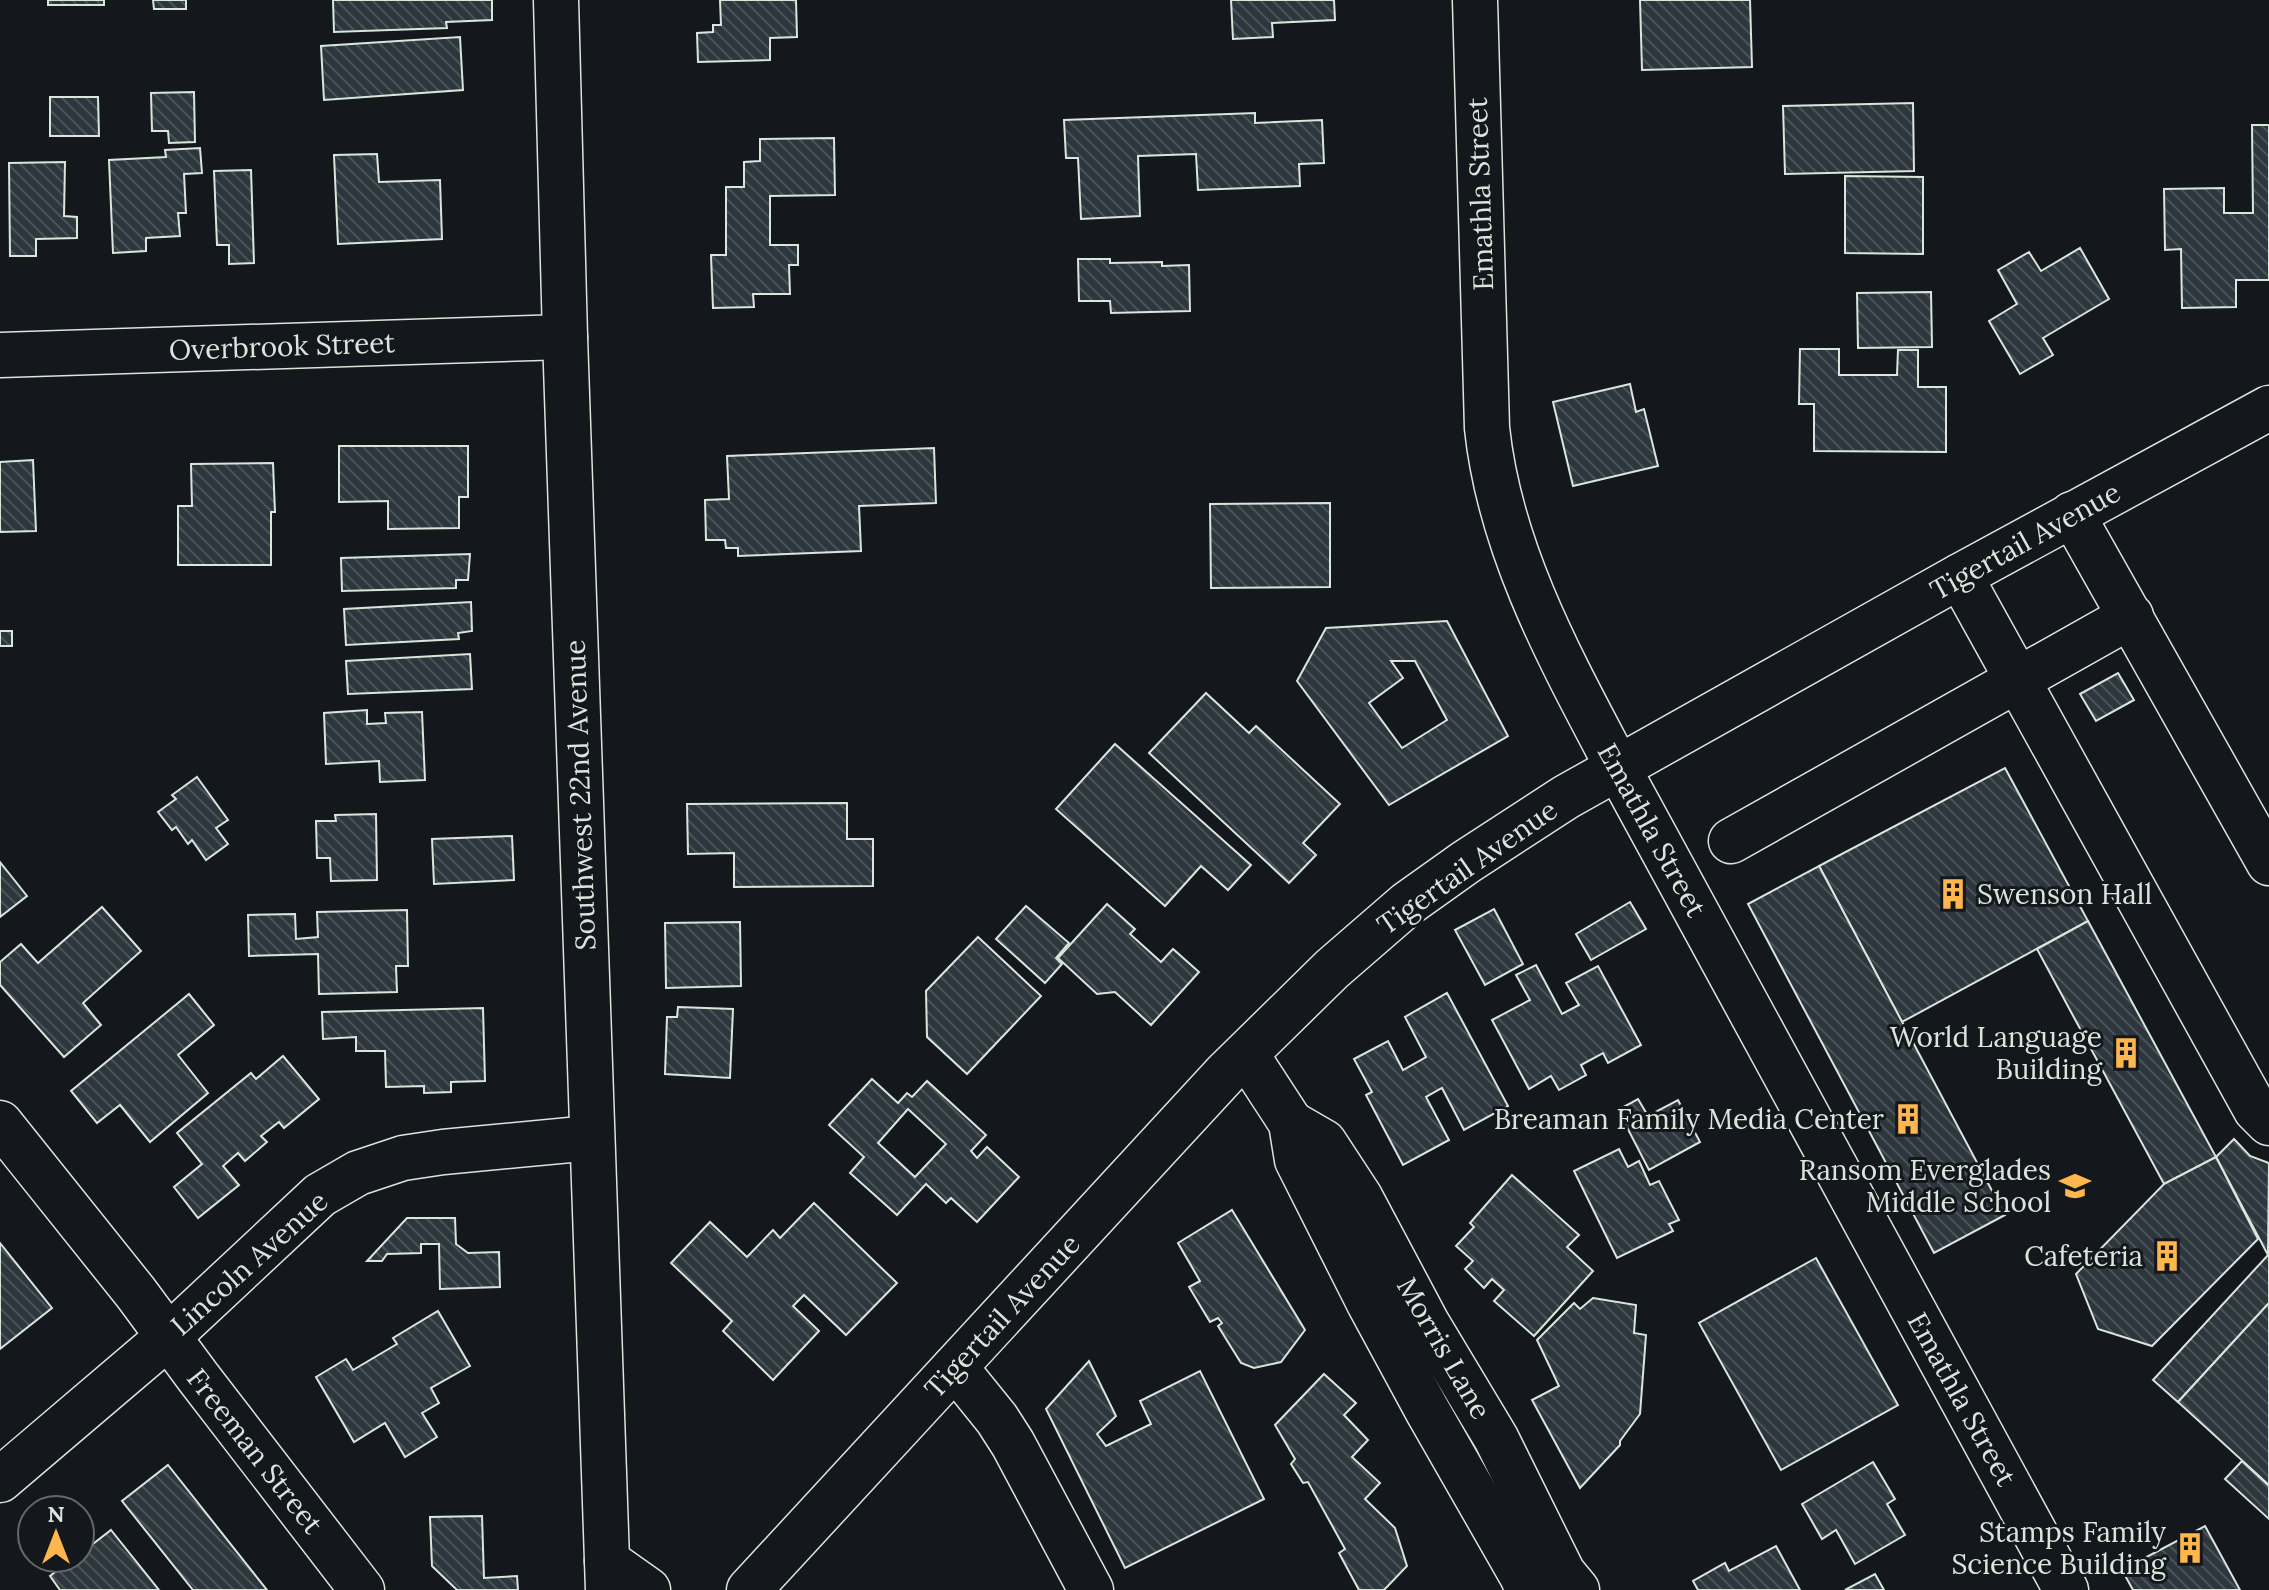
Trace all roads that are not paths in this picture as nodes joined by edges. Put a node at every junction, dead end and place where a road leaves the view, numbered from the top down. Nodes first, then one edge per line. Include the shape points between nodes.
1 (556, 0) edge
2 (1475, 0) edge
3 (565, 337) junction
4 (0, 355) edge
5 (2269, 408) edge
6 (2072, 514) junction
7 (1960, 576) junction
8 (2131, 616) junction
9 (2018, 680) junction
10 (1618, 768) junction
11 (1731, 841) dead end
12 (2269, 863) edge
13 (1246, 1054) junction
14 (0, 1123) edge
15 (1291, 1123) junction
16 (2269, 1123) edge
17 (591, 1138) junction
18 (168, 1337) junction
19 (955, 1367) junction
20 (0, 1480) edge
21 (607, 1575) edge
22 (362, 1590) edge
23 (648, 1590) edge
24 (749, 1590) edge
25 (1091, 1590) edge
26 (1528, 1590) edge
27 (1577, 1590) edge
28 (2066, 1590) edge

1 - 3 street, Southwest 22nd Avenue
2 - 10 street, Emathla Street via 1490,459 1529,588
3 - 4 street, Overbrook Street
3 - 17 street, Southwest 22nd Avenue
5 - 6 street, Tigertail Avenue
6 - 7 street, Tigertail Avenue
6 - 8 street
7 - 9 street
7 - 10 street, Tigertail Avenue
8 - 9 street
8 - 12 street
9 - 11 street
9 - 16 street via 2250,1100
10 - 13 street, Tigertail Avenue via 1407,904
10 - 28 street, Emathla Street
13 - 15 street, Morris Lane
13 - 19 street, Tigertail Avenue
14 - 18 street, Freeman Street
15 - 26 street, Morris Lane via 1297,1160 1327,1220
15 - 27 street, Morris Lane via 1324,1142 1360,1197 1496,1438 1563,1573
17 - 18 street, Lincoln Avenue via 403,1158 358,1173 320,1195
17 - 21 street, Southwest 22nd Avenue
18 - 20 street, Lincoln Avenue
18 - 22 street, Freeman Street
19 - 24 street, Tigertail Avenue
19 - 25 street via 1005,1431
21 - 23 street

